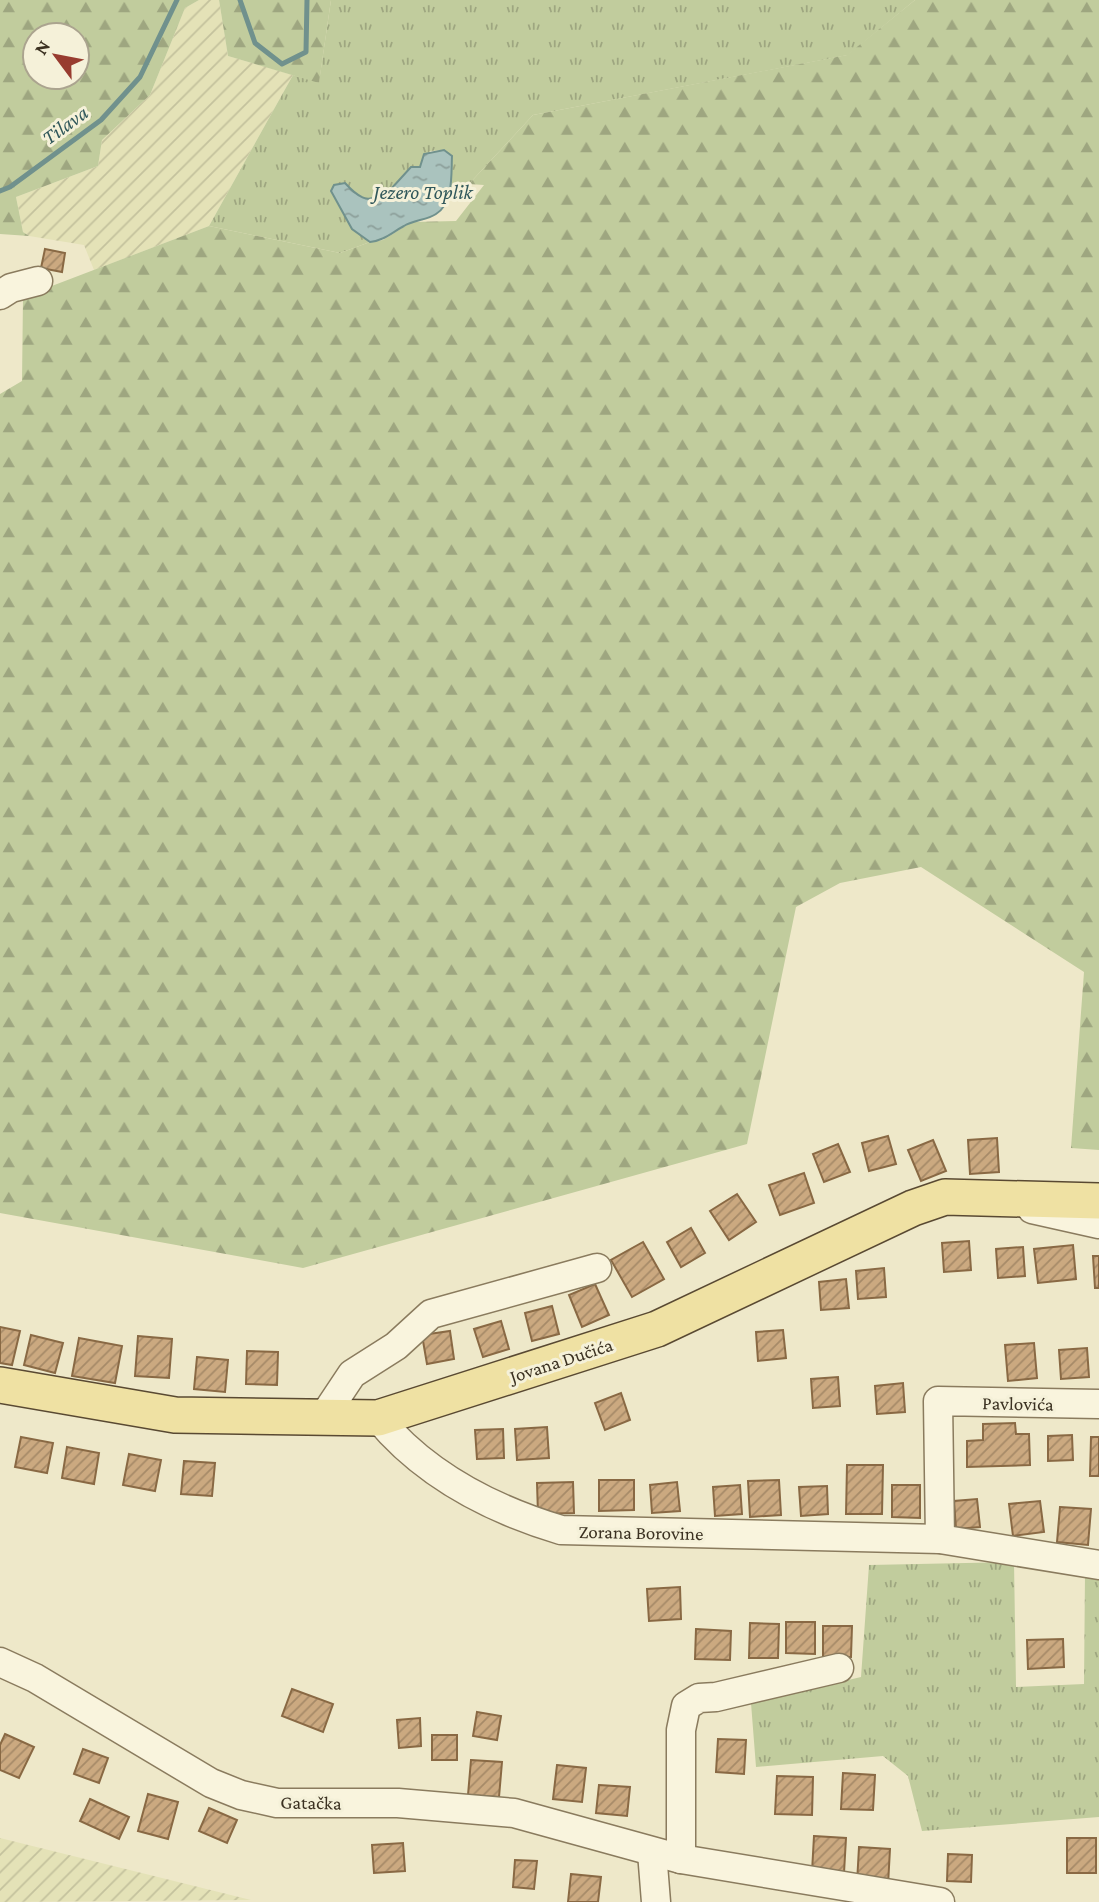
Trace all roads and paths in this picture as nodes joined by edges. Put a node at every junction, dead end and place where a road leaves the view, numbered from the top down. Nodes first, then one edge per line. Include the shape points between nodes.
1 (38, 281) dead end
2 (0, 295) edge
3 (985, 1198) junction
4 (1099, 1200) edge
5 (1099, 1224) edge
6 (597, 1268) dead end
7 (0, 1385) edge
8 (1099, 1404) edge
9 (324, 1416) junction
10 (378, 1418) junction
11 (940, 1539) junction
12 (1099, 1565) edge
13 (0, 1662) edge
14 (839, 1668) dead end
15 (652, 1852) junction
16 (681, 1859) junction
17 (656, 1902) edge
18 (940, 1902) edge

1 - 2 street
3 - 4 main road, Jovana Dučića
3 - 5 street
3 - 10 main road, Jovana Dučića via 945,1197 913,1208 657,1329
6 - 9 street via 431,1314 396,1346 352,1374
7 - 9 main road, Jovana Dučića via 175,1415
8 - 11 street, Pavlovića via 938,1401
9 - 10 main road, Jovana Dučića
10 - 11 street, Zorana Borovine via 415,1456 462,1488 495,1507 561,1530
11 - 12 street, Zorana Borovine
13 - 15 street, Gatačka via 35,1678 211,1783 241,1795 277,1802 398,1802 514,1813
14 - 16 street via 699,1698 686,1706 681,1730
15 - 16 street, Gatačka
15 - 17 street
16 - 18 street, Gatačka

